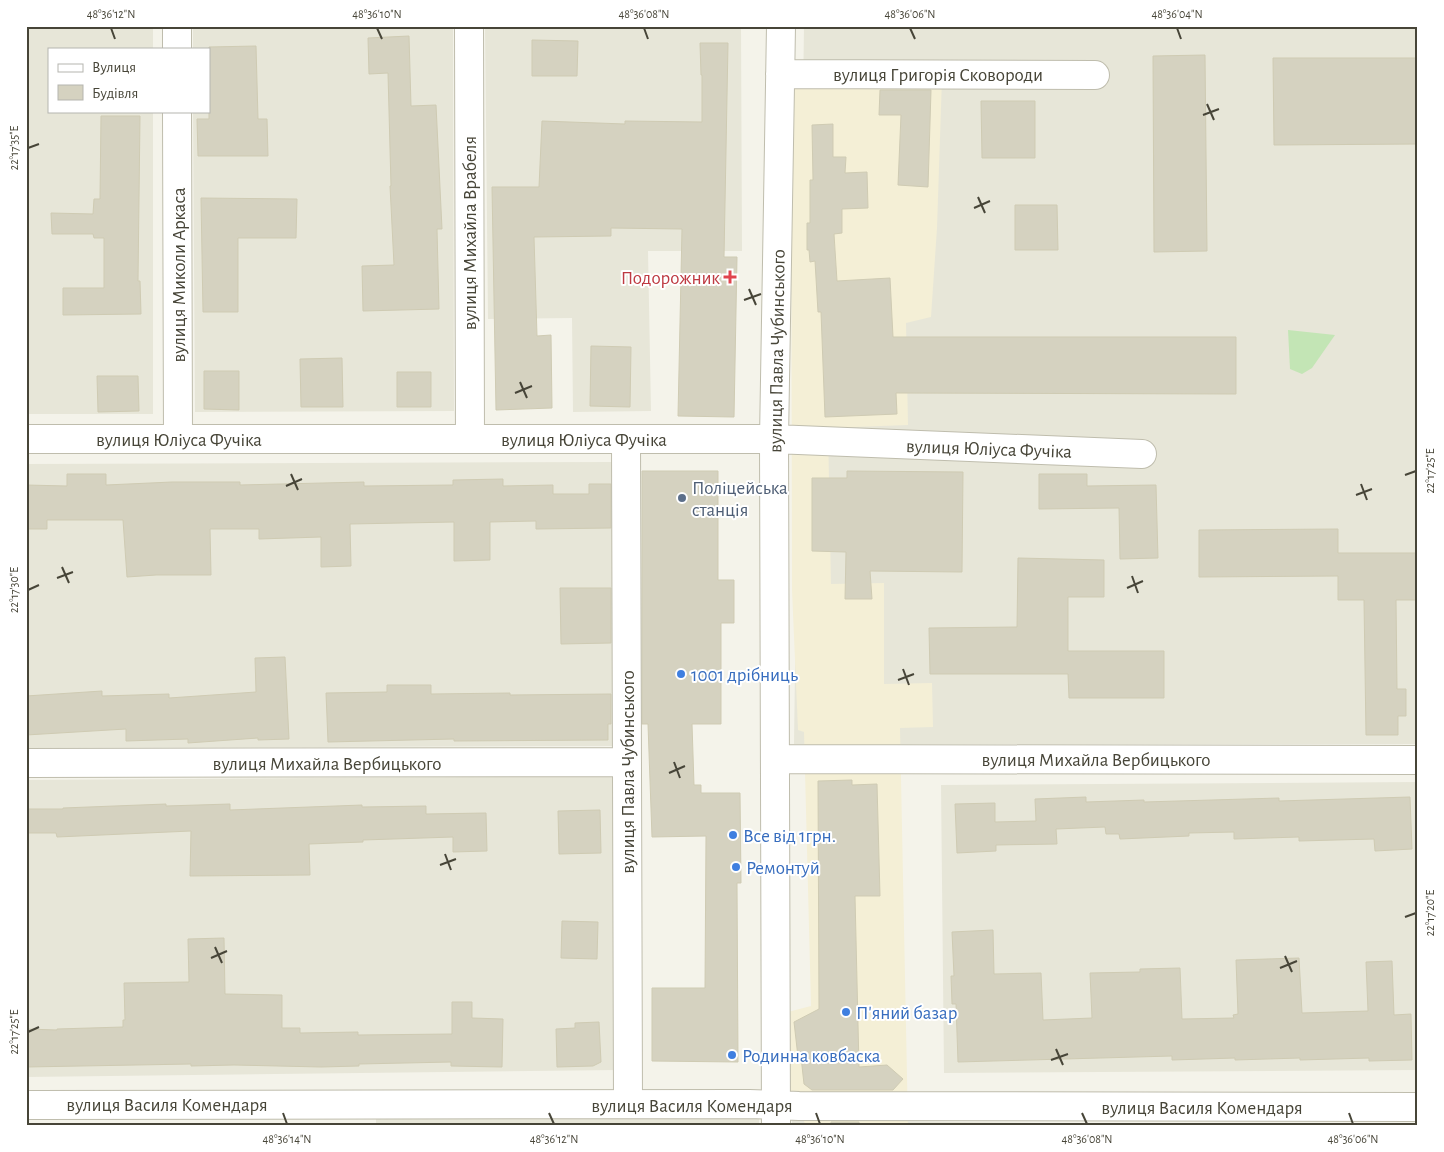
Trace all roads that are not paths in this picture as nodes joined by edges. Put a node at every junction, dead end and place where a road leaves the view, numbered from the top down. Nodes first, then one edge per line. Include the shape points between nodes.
1 (177, 26) edge
2 (469, 26) edge
3 (781, 26) edge
4 (177, 48) edge
5 (780, 74) junction
6 (1095, 75) dead end
7 (177, 112) edge
8 (26, 439) edge
9 (178, 439) junction
10 (470, 439) junction
11 (626, 439) junction
12 (774, 439) junction
13 (1142, 454) dead end
14 (775, 759) junction
15 (1418, 760) edge
16 (627, 762) junction
17 (26, 763) edge
18 (26, 1104) edge
19 (628, 1104) junction
20 (1418, 1107) edge
21 (358, 1115) edge
22 (776, 1116) edge

1 - 4 street
2 - 10 street, вулиця Михайла Врабеля
3 - 5 street, вулиця Павла Чубинського
5 - 6 street, вулиця Григорія Сковороди
5 - 12 street, вулиця Павла Чубинського
7 - 9 street, вулиця Миколи Аркаса
8 - 9 street, вулиця Юліуса Фучіка
9 - 10 street, вулиця Юліуса Фучіка
10 - 11 street, вулиця Юліуса Фучіка
11 - 12 street, вулиця Юліуса Фучіка
11 - 16 street, вулиця Павла Чубинського
12 - 13 street, вулиця Юліуса Фучіка
12 - 14 street, вулиця Павла Чубинського
14 - 15 street, вулиця Михайла Вербицького
14 - 22 street, вулиця Павла Чубинського
16 - 17 street, вулиця Михайла Вербицького
16 - 19 street, вулиця Павла Чубинського
18 - 21 street, вулиця Василя Комендаря
19 - 21 street, вулиця Василя Комендаря
19 - 22 street, вулиця Василя Комендаря via 749,1104
20 - 22 street, вулиця Василя Комендаря

